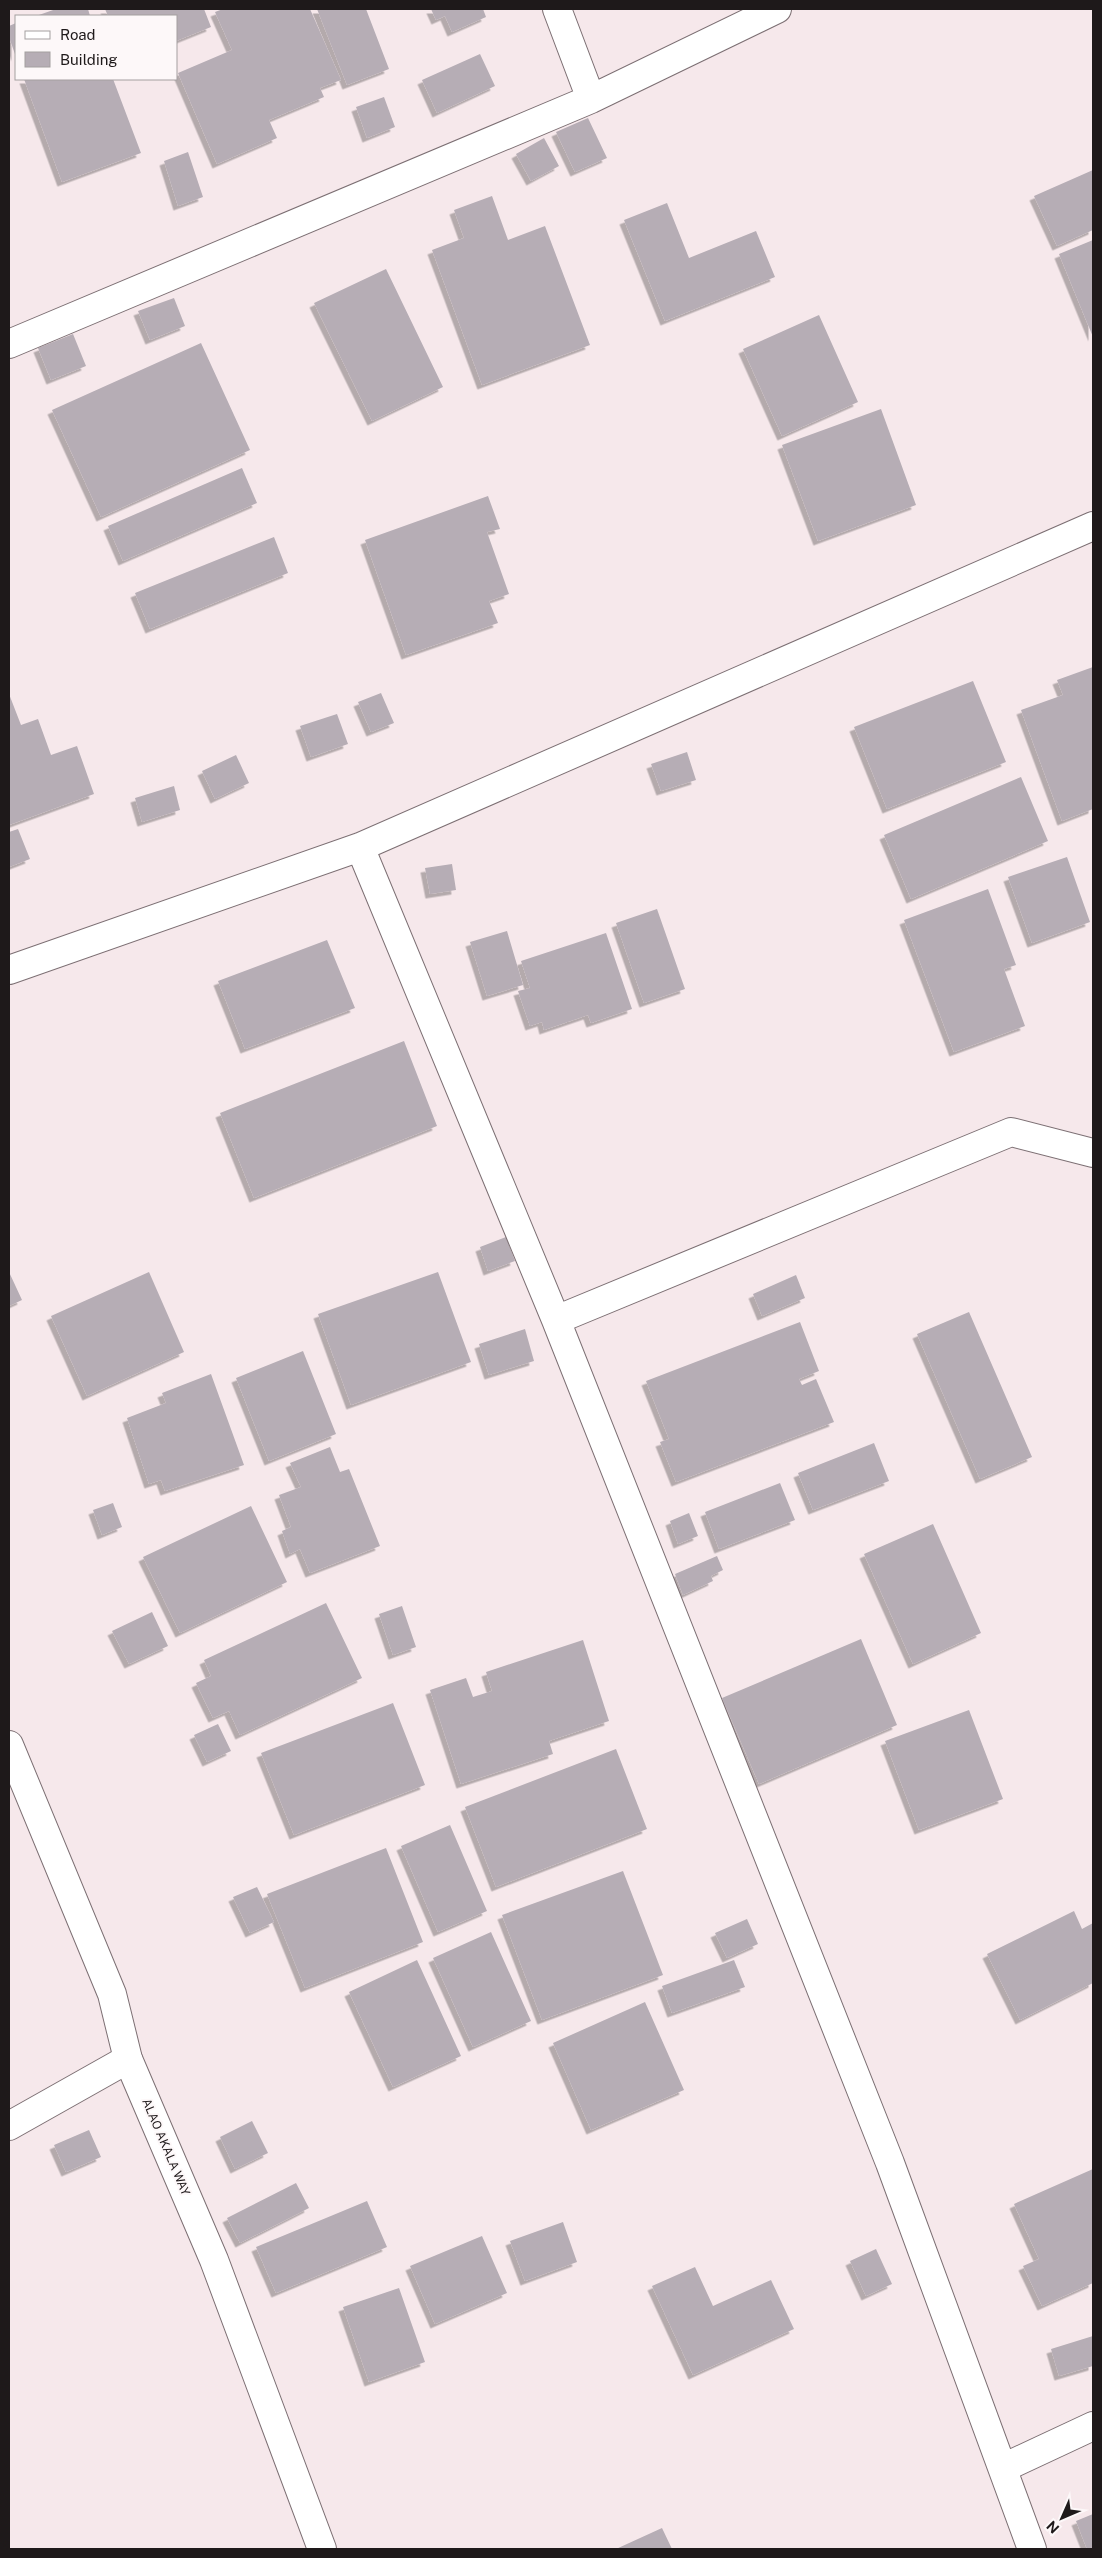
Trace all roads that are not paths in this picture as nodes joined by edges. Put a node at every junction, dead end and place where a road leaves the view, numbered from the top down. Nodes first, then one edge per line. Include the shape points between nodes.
1 (557, 9) edge
2 (776, 9) edge
3 (591, 99) junction
4 (9, 344) edge
5 (1093, 526) edge
6 (360, 847) junction
7 (9, 970) edge
8 (1093, 1154) edge
9 (556, 1320) junction
10 (9, 1745) edge
11 (128, 2059) junction
12 (9, 2126) edge
13 (1093, 2426) edge
14 (1003, 2468) junction
15 (322, 2549) edge
16 (1032, 2549) edge

1 - 3 street
2 - 3 street
3 - 4 street
5 - 6 street
6 - 7 street
6 - 9 street
8 - 9 street via 1011,1132
9 - 14 street via 890,2163
10 - 11 street, ALAO AKALA WAY via 112,1994
11 - 12 street
11 - 15 street, ALAO AKALA WAY via 214,2260
13 - 14 street
14 - 16 street

